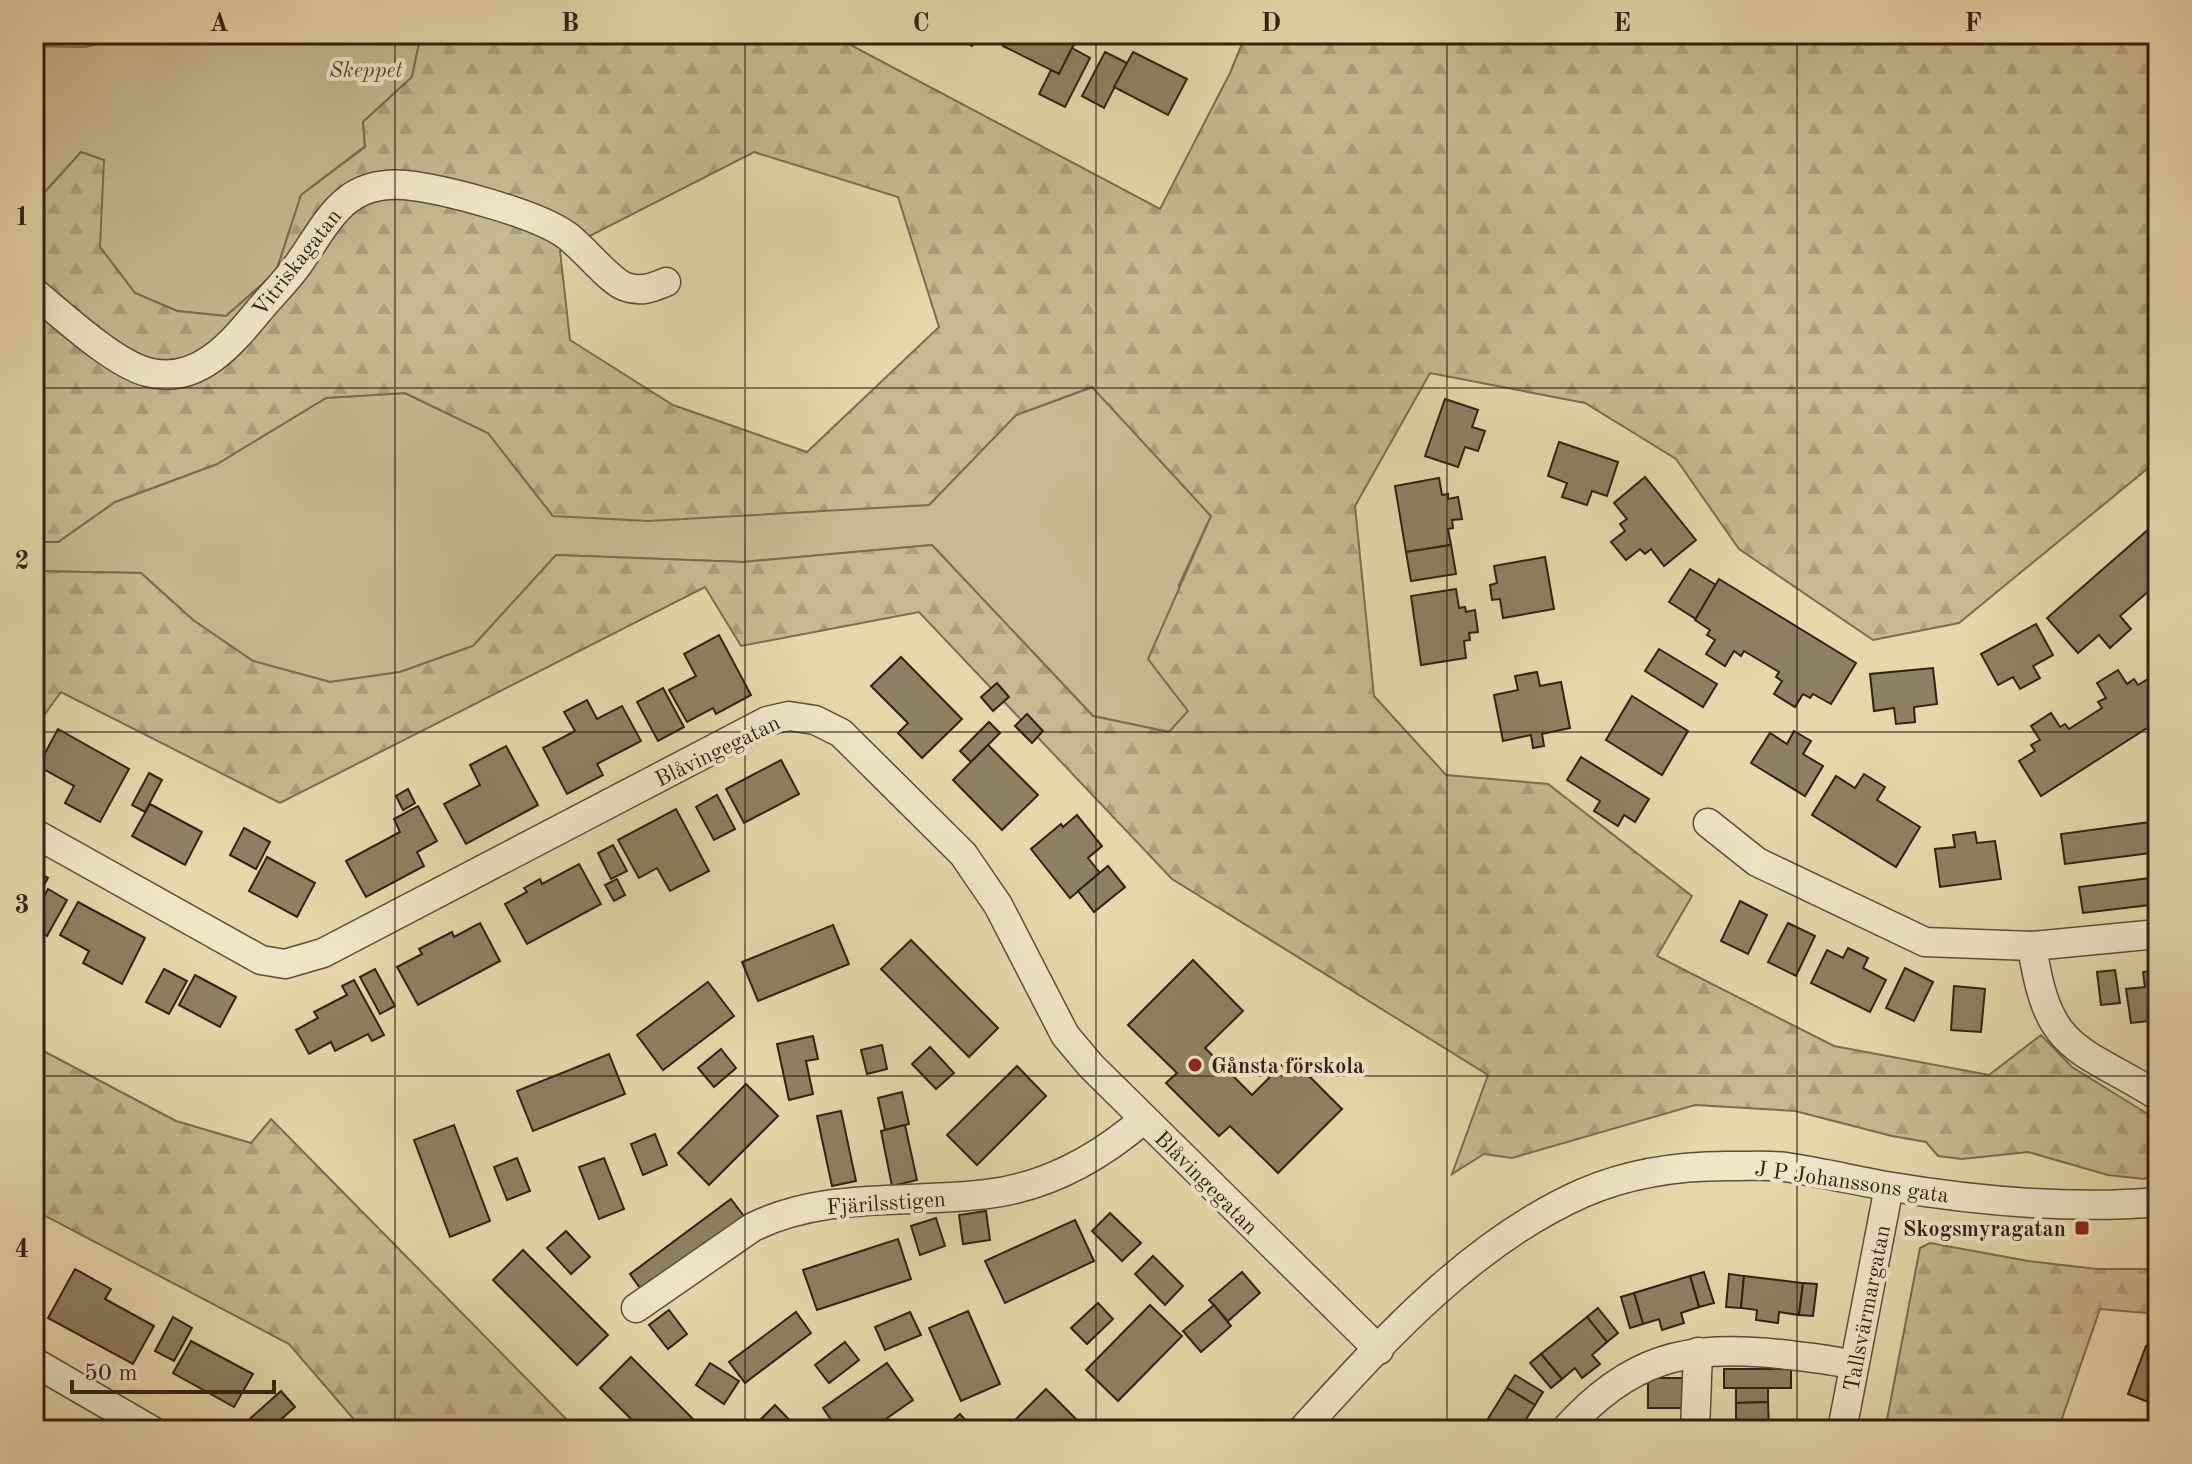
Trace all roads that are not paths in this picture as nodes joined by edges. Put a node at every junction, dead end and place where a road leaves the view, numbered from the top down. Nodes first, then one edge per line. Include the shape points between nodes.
1 (666, 282) dead end
2 (34, 292) edge
3 (1708, 823) dead end
4 (34, 833) edge
5 (2158, 934) edge
6 (2032, 946) junction
7 (2158, 1096) edge
8 (1144, 1119) junction
9 (1889, 1187) junction
10 (2158, 1202) edge
11 (636, 1308) dead end
12 (1379, 1350) junction
13 (1698, 1352) junction
14 (34, 1362) edge
15 (1854, 1365) junction
16 (151, 1430) edge
17 (1302, 1430) edge
18 (1565, 1430) edge
19 (1695, 1430) edge
20 (1842, 1430) edge

1 - 2 street, Vitriskagatan via 645,290 623,286 566,235 529,217 454,195 389,185 344,201 232,343 202,367 184,373 149,373 129,365
3 - 6 street via 1757,862 1925,942
4 - 8 street, Blåvingegatan via 261,960 285,964 323,953 767,721 789,716 815,720 841,733 963,854 998,905 1065,1035
5 - 6 street
6 - 7 street via 2044,1005 2059,1033 2085,1056
8 - 11 street, Fjärilsstigen via 1083,1164 1023,1187 947,1198 857,1200 765,1221
8 - 12 street, Blåvingegatan
9 - 10 street, J P Johanssons gata via 1990,1201 2111,1206
9 - 12 street, J P Johanssons gata via 1782,1166 1700,1165 1640,1174 1583,1193 1518,1230 1453,1277
9 - 15 street, Tallsvärmargatan
12 - 17 street, J P Johanssons gata
13 - 15 street via 1741,1350
13 - 18 street via 1655,1362 1617,1381
13 - 19 street
14 - 16 street
15 - 20 street, Tallsvärmargatan

